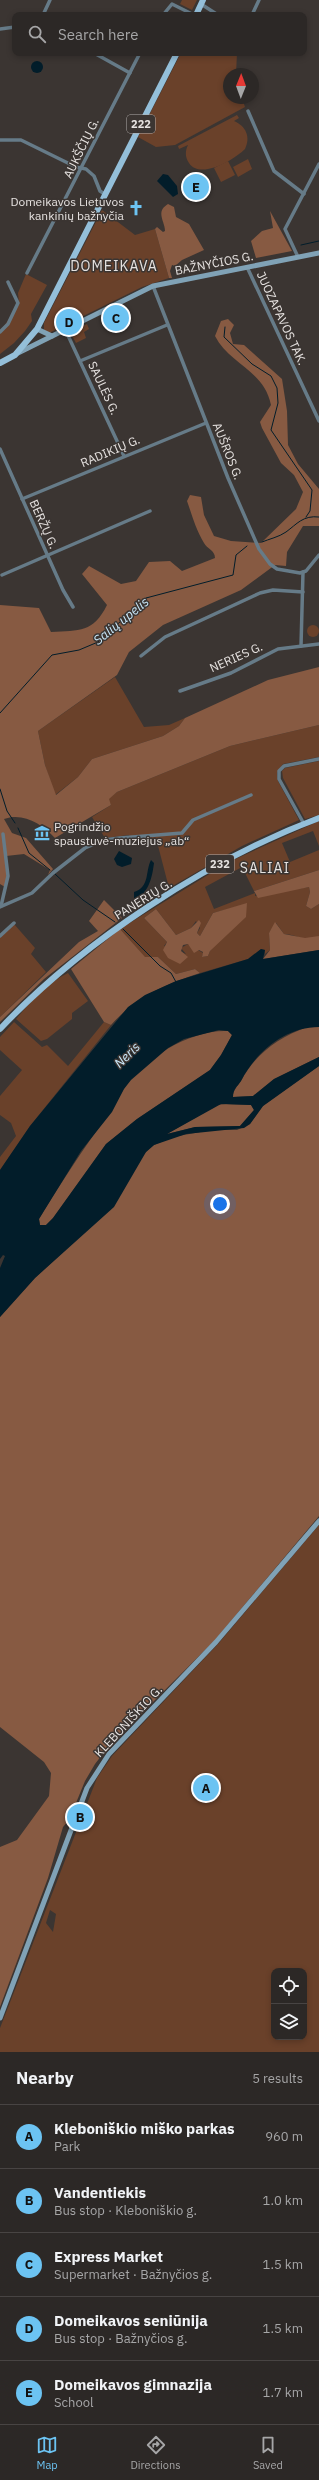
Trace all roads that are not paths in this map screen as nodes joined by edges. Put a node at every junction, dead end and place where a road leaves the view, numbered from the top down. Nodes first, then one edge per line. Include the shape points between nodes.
1 (50, 0) edge
2 (259, 0) edge
3 (202, 2) edge
4 (44, 12) edge
5 (165, 12) edge
6 (189, 12) edge
7 (197, 12) edge
8 (214, 12) edge
9 (253, 12) edge
10 (12, 27) edge
11 (0, 29) edge
12 (99, 56) edge
13 (138, 56) edge
14 (176, 56) edge
15 (130, 73) junction
16 (248, 111) dead end
17 (0, 140) edge
18 (319, 164) edge
19 (82, 169) junction
20 (304, 194) junction
21 (106, 195) junction
22 (319, 252) edge
23 (298, 257) junction
24 (247, 267) junction
25 (27, 273) dead end
26 (8, 282) dead end
27 (153, 286) junction
28 (167, 326) junction
29 (37, 329) junction
30 (65, 329) junction
31 (0, 332) edge
32 (52, 336) junction
33 (15, 355) junction
34 (80, 361) junction
35 (0, 362) edge
36 (319, 421) edge
37 (206, 423) junction
38 (0, 448) edge
39 (124, 456) junction
40 (22, 499) junction
41 (150, 511) dead end
42 (47, 555) junction
43 (319, 555) edge
44 (303, 572) junction
45 (2, 575) dead end
46 (303, 592) junction
47 (73, 606) dead end
48 (319, 644) edge
49 (301, 646) junction
50 (141, 656) dead end
51 (180, 691) dead end
52 (319, 759) edge
53 (251, 795) dead end
54 (319, 818) edge
55 (304, 824) junction
56 (3, 834) dead end
57 (1, 906) edge
58 (14, 923) dead end
59 (0, 936) edge
60 (0, 1029) edge
61 (319, 1521) edge
62 (0, 2018) edge

1 - 4 street
2 - 9 street
3 - 7 main road
3 - 8 street
5 - 6 street via 172,4
10 - 11 street
12 - 15 street
13 - 15 street, AUKŠČIŲ G.
14 - 21 main road, 222
15 - 19 street, AUKŠČIŲ G.
16 - 20 street via 274,171
17 - 19 street via 21,140
18 - 20 street
19 - 21 street via 92,174 100,190
19 - 25 street, AUKŠČIŲ G.
20 - 23 street via 286,229
21 - 29 main road, 222
22 - 23 street, BAŽNYČIOS G.
23 - 24 street, BAŽNYČIOS G.
24 - 27 street, BAŽNYČIOS G.
24 - 36 street, JUOZAPAVOS TAK.
26 - 31 street via 18,302 8,324
27 - 28 street, AUŠROS G.
27 - 30 street, BAŽNYČIOS G.
28 - 34 street
28 - 37 street, AUŠROS G.
29 - 32 street
29 - 33 main road, 222
30 - 32 street, BAŽNYČIOS G.
30 - 34 street, SAULĖS G.
32 - 33 street, BAŽNYČIOS G.
33 - 35 main road, 222
34 - 39 street, SAULĖS G.
37 - 39 street, RADIKIŲ G.
37 - 44 street, AUŠROS G. via 259,549 277,569
38 - 40 street, BERŽŲ G.
39 - 40 street, RADIKIŲ G.
40 - 42 street, BERŽŲ G.
41 - 42 street
42 - 45 street
42 - 47 street, BERŽŲ G.
43 - 44 street
44 - 46 street
46 - 49 street
46 - 50 street via 273,590 260,593 180,629 156,643
48 - 49 street, NERIES G.
49 - 51 street, NERIES G. via 278,649 232,673
52 - 55 street via 284,766 280,771 279,779
53 - 57 street via 193,820 182,833 120,838 85,848 32,893
54 - 55 main road, PANERIŲ G. / 232
55 - 60 main road, PANERIŲ G. / 232 via 220,864 120,926 47,983
56 - 57 street via 8,876
58 - 59 street
61 - 62 street, KLEBONIŠKIO G. via 216,1642 109,1754 95,1772 80,1805

